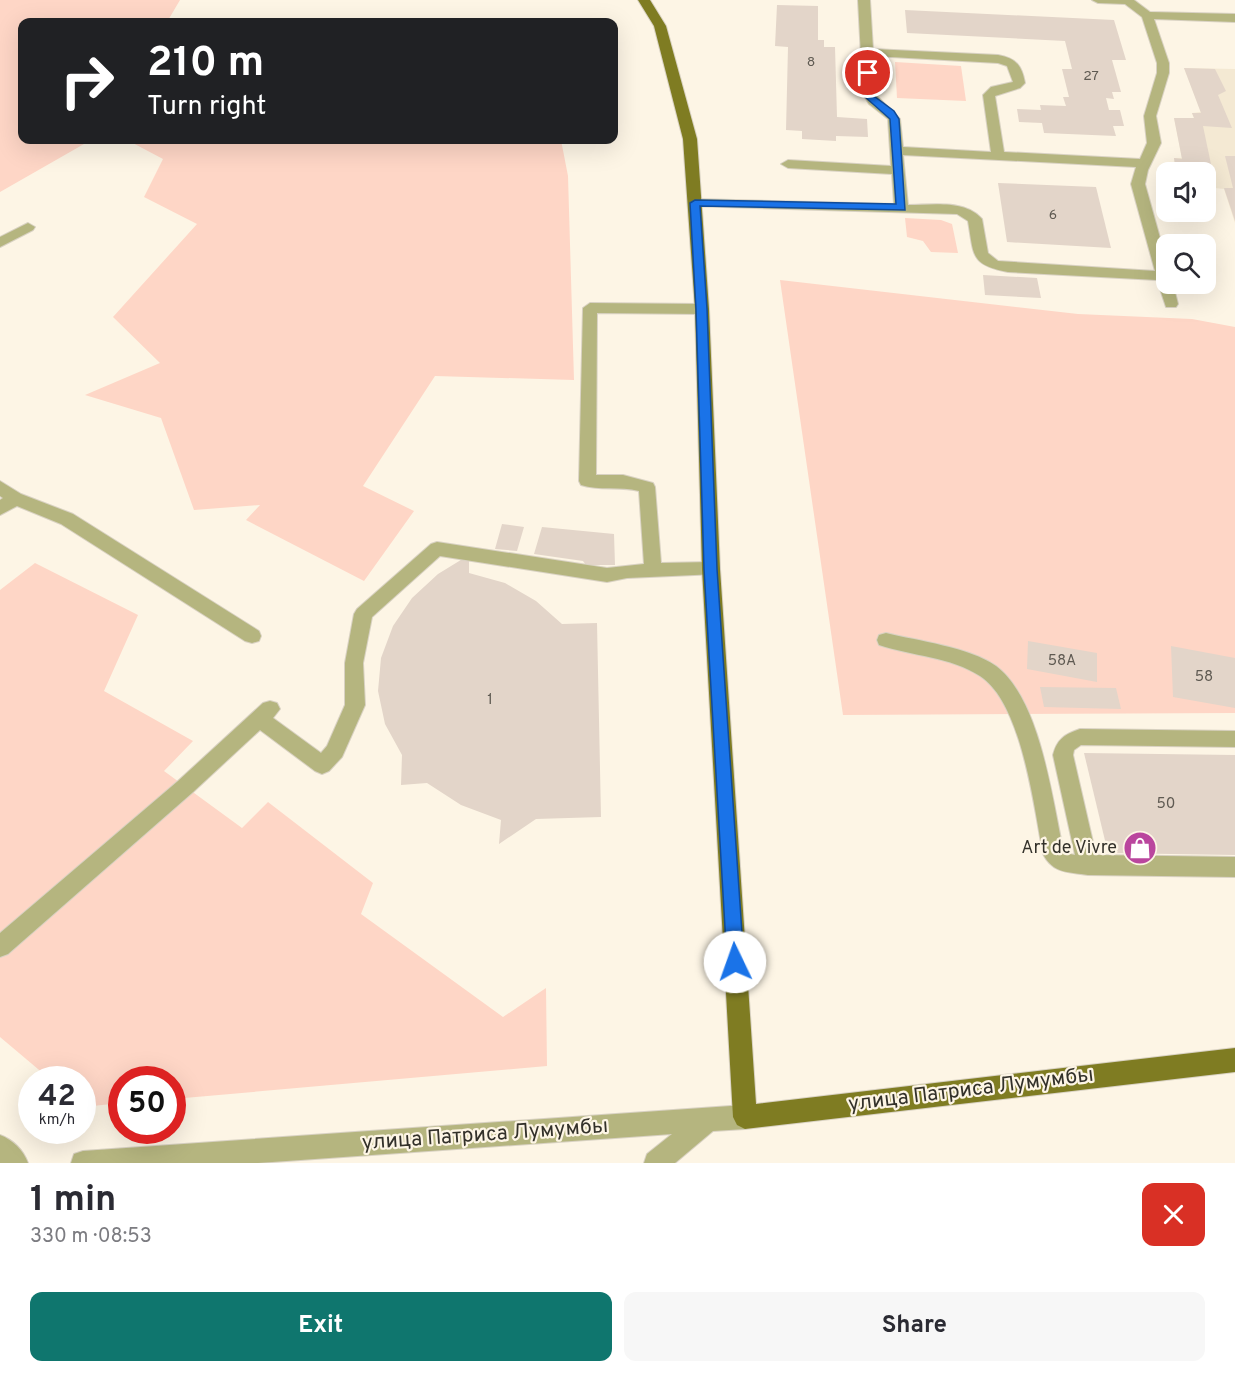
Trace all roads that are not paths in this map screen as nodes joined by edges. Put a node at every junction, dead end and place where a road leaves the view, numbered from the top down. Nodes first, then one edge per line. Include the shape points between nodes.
1 (644, 0) edge
2 (864, 0) edge
3 (1098, 0) edge
4 (1128, 1) edge
5 (1147, 15) junction
6 (1235, 18) edge
7 (866, 52) junction
8 (897, 151) junction
9 (998, 156) junction
10 (1145, 163) junction
11 (788, 164) dead end
12 (898, 170) junction
13 (695, 203) junction
14 (901, 208) junction
15 (28, 227) dead end
16 (0, 243) edge
17 (1156, 251) edge
18 (1156, 276) edge
19 (1168, 294) edge
20 (1171, 304) dead end
21 (702, 309) junction
22 (7, 493) edge
23 (0, 509) edge
24 (711, 569) junction
25 (653, 571) junction
26 (252, 636) dead end
27 (886, 640) dead end
28 (1235, 739) edge
29 (1088, 864) junction
30 (1235, 867) edge
31 (0, 947) edge
32 (1235, 1060) edge
33 (745, 1117) junction
34 (707, 1121) junction
35 (0, 1147) edge
36 (16, 1163) edge
37 (83, 1163) edge
38 (656, 1163) edge

1 - 13 main road via 660,26 687,128
2 - 7 street
3 - 4 street
4 - 5 street
5 - 6 street
5 - 10 street via 1163,73 1150,116 1154,143
7 - 8 street via 869,97 894,118
7 - 9 street via 1012,62 1018,83 1011,88 994,89 989,95
8 - 9 street
8 - 12 street
9 - 10 street
10 - 17 street via 1139,175 1139,189
11 - 12 street
12 - 14 street
13 - 14 street
13 - 21 main road
14 - 18 street via 952,209 970,215 976,222 981,255 1000,267
15 - 16 street
19 - 20 street
21 - 24 main road
21 - 25 street via 590,308 587,481 624,481 647,487
22 - 23 street
22 - 26 street via 68,519
24 - 25 street
24 - 33 main road
25 - 31 street via 608,575 437,549 363,614 354,663 355,705 335,751 322,765 265,714
27 - 29 street via 987,670 1005,686 1032,750 1054,854 1069,864
28 - 29 street via 1080,737 1064,746
29 - 30 street
32 - 33 main road, улица Патриса Лумумбы
33 - 34 street, улица Патриса Лумумбы
34 - 37 street, улица Патриса Лумумбы
34 - 38 street
35 - 36 street

